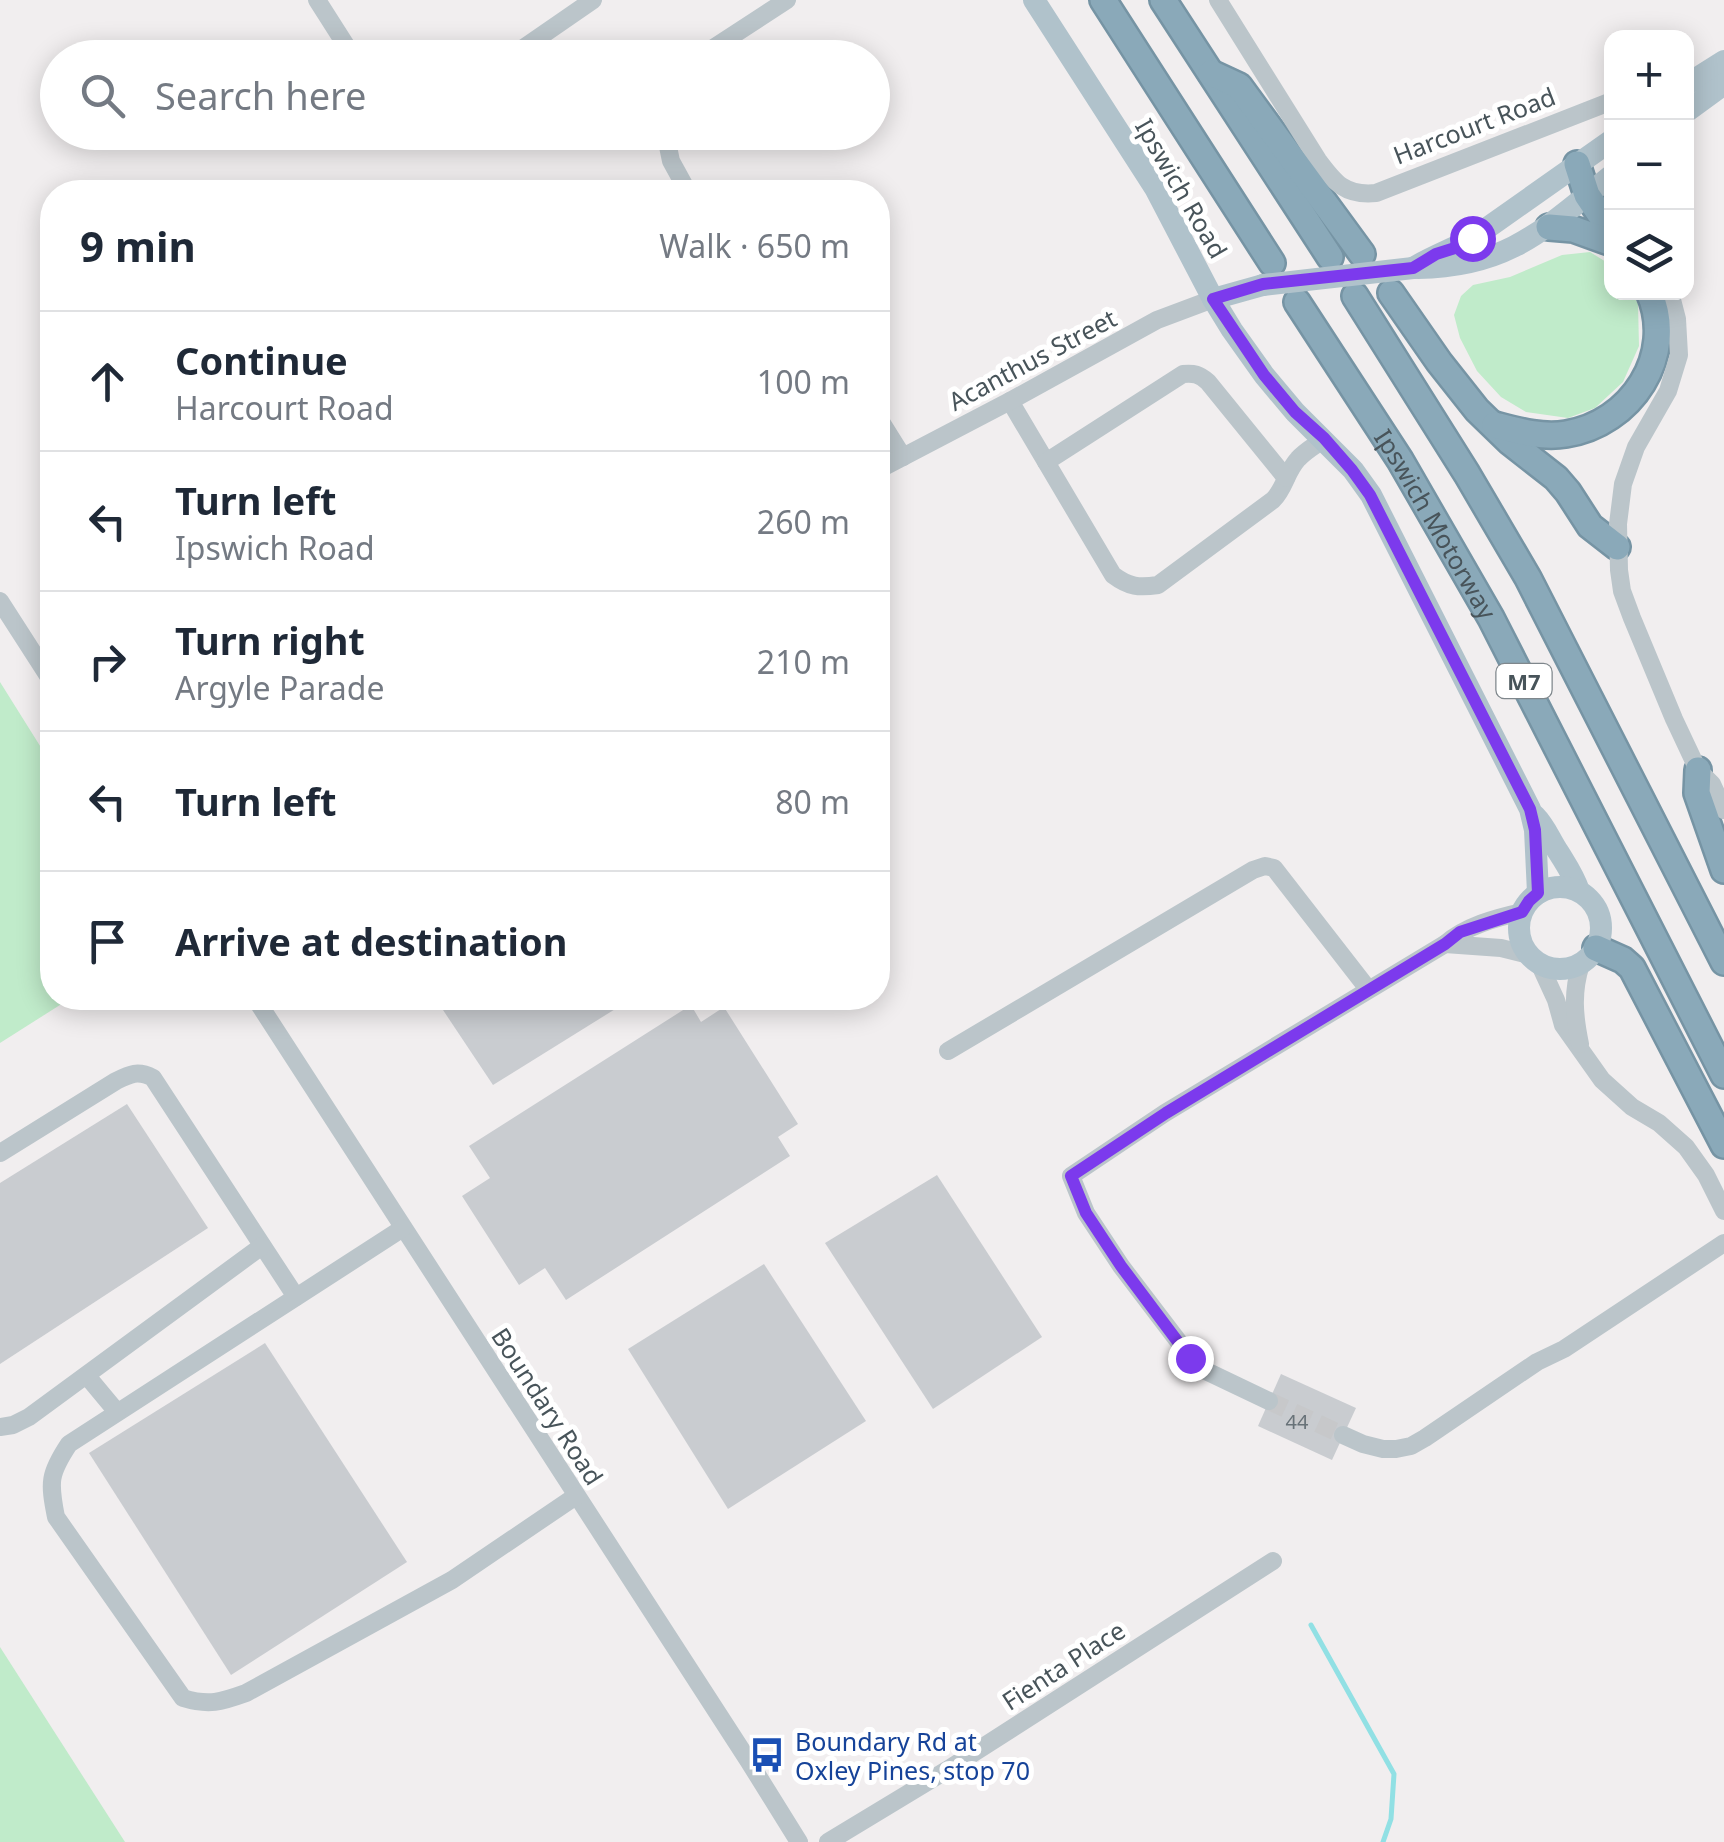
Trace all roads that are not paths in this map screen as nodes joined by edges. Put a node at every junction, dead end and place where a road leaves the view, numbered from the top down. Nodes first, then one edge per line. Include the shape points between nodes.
1 (317, 0) edge
2 (593, 0) edge
3 (787, 0) edge
4 (1034, 0) edge
5 (1103, 0) edge
6 (1163, 0) edge
7 (1218, 0) edge
8 (343, 40) edge
9 (535, 40) edge
10 (726, 40) edge
11 (1694, 70) edge
12 (1721, 71) edge
13 (1210, 74) junction
14 (1694, 82) edge
15 (1694, 103) edge
16 (1604, 104) edge
17 (1604, 146) edge
18 (669, 150) edge
19 (1578, 164) junction
20 (681, 180) edge
21 (1603, 187) edge
22 (1548, 226) junction
23 (1604, 239) edge
24 (1362, 254) dead end
25 (1330, 257) dead end
26 (1413, 268) junction
27 (1267, 274) junction
28 (1391, 293) dead end
29 (1355, 296) dead end
30 (1213, 299) junction
31 (1652, 300) edge
32 (1672, 300) edge
33 (1297, 302) dead end
34 (1010, 401) junction
35 (1490, 424) junction
36 (890, 437) edge
37 (1324, 438) junction
38 (902, 457) junction
39 (1046, 462) junction
40 (890, 464) edge
41 (1286, 478) junction
42 (1617, 547) junction
43 (0, 601) edge
44 (40, 653) edge
45 (36, 656) junction
46 (40, 662) edge
47 (1698, 770) junction
48 (1530, 809) junction
49 (1724, 810) edge
50 (1724, 870) edge
51 (1580, 891) junction
52 (1538, 893) junction
53 (1522, 912) junction
54 (1445, 944) junction
55 (1588, 956) junction
56 (1534, 959) junction
57 (1724, 962) edge
58 (1368, 989) junction
59 (263, 1010) edge
60 (1581, 1050) junction
61 (948, 1051) dead end
62 (1724, 1075) edge
63 (1724, 1145) edge
64 (0, 1154) edge
65 (1724, 1211) edge
66 (403, 1228) junction
67 (1724, 1243) edge
68 (262, 1246) junction
69 (296, 1297) junction
70 (86, 1376) junction
71 (1269, 1401) tunnel mouth
72 (117, 1412) junction
73 (0, 1427) edge
74 (1344, 1435) tunnel mouth
75 (576, 1496) junction
76 (1274, 1561) dead end
77 (799, 1842) edge
78 (828, 1842) edge

1 - 8 street
2 - 9 street
3 - 10 street
4 - 30 main road, Ipswich Road via 1155,188
5 - 27 highway
6 - 13 highway
7 - 16 street, Harcourt Road via 1318,160 1356,194 1376,193
11 - 12 street
12 - 14 main road
12 - 15 main road
13 - 24 highway via 1240,86
13 - 25 highway
17 - 19 main road
18 - 20 street
19 - 21 highway
19 - 26 main road via 1472,238
21 - 22 main road
22 - 23 highway
22 - 26 main road via 1478,262
26 - 27 main road, bridge
27 - 30 main road
28 - 35 highway
29 - 57 highway, Ipswich Motorway / M7 via 1528,578
30 - 34 street, Acanthus Street via 1157,320
30 - 37 main road, Ipswich Road via 1264,375
31 - 35 highway via 1658,340 1643,384 1628,404 1567,434
32 - 42 street via 1679,355 1668,391 1629,464
33 - 62 highway, Ipswich Motorway / M7 via 1400,460 1491,618
34 - 38 street, Acanthus Street
34 - 39 street
35 - 42 highway via 1556,478 1590,526
36 - 38 street
37 - 41 street via 1298,458
37 - 48 main road, Ipswich Road via 1386,522
38 - 40 street, Acanthus Street
39 - 41 street via 1193,373 1208,382
39 - 41 street via 1113,575 1141,588 1158,585 1273,500
42 - 47 street via 1622,591
43 - 45 street
44 - 45 street
45 - 46 street
47 - 49 street
47 - 50 highway via 1697,793
48 - 51 main road, Ipswich Road
48 - 52 main road, Ipswich Road
51 - 52 main road
51 - 55 main road via 1601,922
52 - 53 main road
53 - 54 street via 1460,932
53 - 56 main road via 1519,934
54 - 56 street via 1501,948
54 - 58 street
55 - 56 main road via 1560,969
55 - 60 street via 1574,985
55 - 63 highway via 1624,960 1632,968
56 - 60 street
58 - 61 street via 1274,868 1265,866
58 - 71 street via 1071,1176 1086,1213 1190,1358
59 - 66 street, Boundary Road
60 - 65 street via 1602,1080 1686,1147
64 - 68 street via 116,1081 143,1073
66 - 69 street
66 - 75 street, Boundary Road
67 - 74 street via 1425,1438 1396,1449
68 - 69 street
68 - 70 street
69 - 72 street
70 - 72 street
70 - 73 street via 29,1417
72 - 75 street via 69,1444 54,1467 56,1517 183,1698 203,1704 246,1693 452,1580
75 - 77 street, Boundary Road
76 - 78 street, Fienta Place

